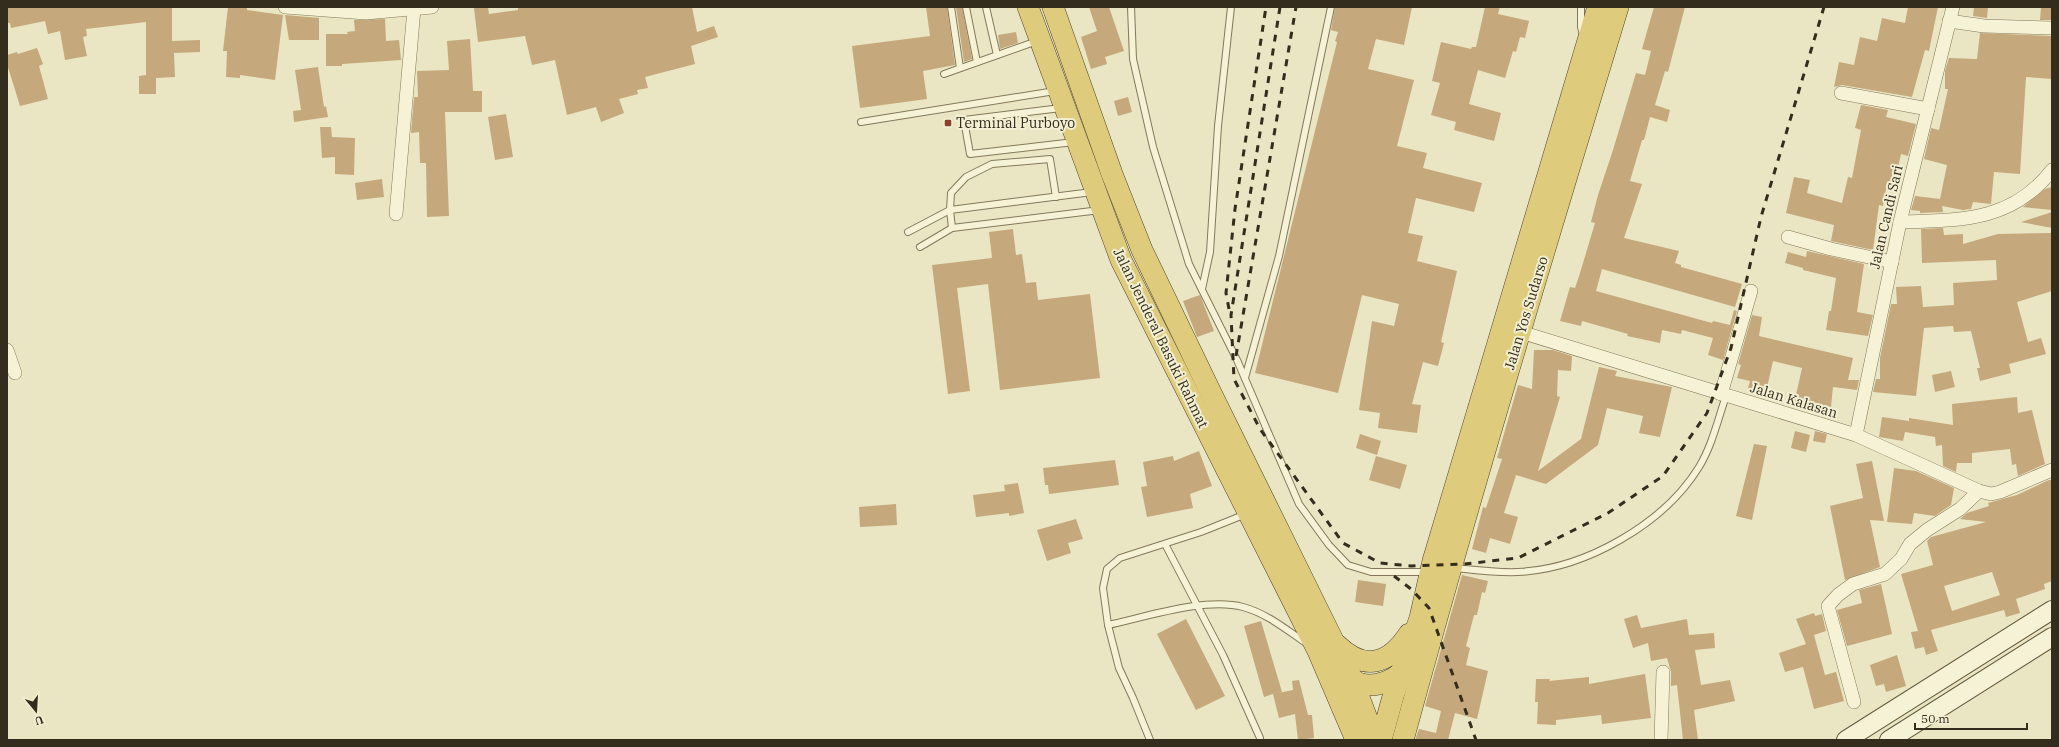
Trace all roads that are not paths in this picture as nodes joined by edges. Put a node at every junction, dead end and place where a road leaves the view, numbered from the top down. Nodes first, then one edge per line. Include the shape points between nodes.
1 (285, 7) edge
2 (432, 7) edge
3 (951, 7) edge
4 (966, 7) edge
5 (986, 7) edge
6 (1028, 7) edge
7 (1052, 7) edge
8 (1131, 7) edge
9 (1231, 7) edge
10 (1331, 7) edge
11 (1581, 7) edge
12 (1598, 7) edge
13 (1618, 7) edge
14 (1953, 7) edge
15 (414, 9) junction
16 (1949, 21) junction
17 (2052, 28) edge
18 (1040, 40) junction
19 (1586, 45) junction
20 (997, 55) junction
21 (977, 62) junction
22 (1072, 64) junction
23 (960, 68) junction
24 (944, 74) dead end
25 (1058, 90) junction
26 (1841, 94) dead end
27 (1928, 109) junction
28 (861, 122) dead end
29 (1076, 141) junction
30 (2052, 170) edge
31 (1056, 197) junction
32 (1098, 200) junction
33 (950, 210) junction
34 (396, 214) dead end
35 (1900, 222) junction
36 (952, 228) junction
37 (908, 232) dead end
38 (1788, 237) dead end
39 (920, 247) dead end
40 (1892, 262) junction
41 (1202, 289) junction
42 (1751, 291) dead end
43 (1511, 330) junction
44 (7, 350) edge
45 (15, 373) dead end
46 (1245, 378) junction
47 (1723, 395) junction
48 (1856, 435) junction
49 (2052, 470) edge
50 (1979, 491) junction
51 (1256, 508) junction
52 (1165, 544) junction
53 (1441, 570) junction
54 (1197, 606) junction
55 (2052, 610) edge
56 (1428, 619) junction
57 (1108, 625) junction
58 (2052, 637) edge
59 (1324, 650) junction
60 (1663, 672) dead end
61 (1400, 675) junction
62 (1352, 679) junction
63 (1854, 702) dead end
64 (1260, 738) dead end
65 (1150, 740) edge
66 (1356, 740) edge
67 (1375, 740) edge
68 (1381, 740) edge
69 (1403, 740) edge
70 (1661, 740) edge
71 (1846, 740) edge
72 (1889, 740) edge

1 - 15 street via 366,13
2 - 15 street
3 - 23 lane
4 - 21 lane
5 - 20 lane
6 - 18 highway, Jalan Jenderal Basuki Rahmat
7 - 22 highway, Jalan Jenderal Basuki Rahmat
8 - 41 lane via 1132,59 1152,147 1189,264
9 - 41 lane via 1218,126 1210,252
10 - 46 lane via 1280,256
11 - 19 lane via 1581,28
12 - 19 highway, Jalan Yos Sudarso
13 - 43 highway, Jalan Yos Sudarso
14 - 16 street, Jalan Candi Sari
15 - 34 street
16 - 17 street via 1984,26
16 - 27 street, Jalan Candi Sari
18 - 20 lane
18 - 25 highway, Jalan Jenderal Basuki Rahmat
19 - 43 highway, Jalan Yos Sudarso
20 - 21 lane
21 - 23 lane
22 - 25 highway
22 - 51 highway, Jalan Jenderal Basuki Rahmat via 1142,250
23 - 24 lane
25 - 28 lane
25 - 29 highway, Jalan Jenderal Basuki Rahmat
25 - 29 lane via 964,120 970,154
26 - 27 street
27 - 35 street, Jalan Candi Sari
29 - 32 highway, Jalan Jenderal Basuki Rahmat
30 - 35 street via 2026,196 1998,211 1967,219
31 - 32 lane
31 - 33 lane
31 - 33 lane via 1050,159 992,164 966,177 951,193
32 - 36 lane
32 - 51 highway, Jalan Jenderal Basuki Rahmat via 1121,260
33 - 36 lane
33 - 37 lane
35 - 40 street, Jalan Candi Sari
36 - 39 lane
38 - 40 street
40 - 48 street, Jalan Candi Sari
41 - 46 lane
42 - 47 street
43 - 47 street, Jalan Kalasan
43 - 53 highway, Jalan Yos Sudarso
44 - 45 street
46 - 53 lane via 1299,504 1329,545 1348,565 1371,572
47 - 48 street, Jalan Kalasan
47 - 53 lane via 1700,465 1688,484 1652,518 1628,535 1580,558 1537,570
48 - 50 street, Jalan Kalasan
49 - 50 street, Jalan Kalasan via 2000,492 1991,494
50 - 63 street via 1960,509 1910,544 1901,559 1885,574 1853,584 1828,606
51 - 52 lane via 1201,532
51 - 59 highway, Jalan Jenderal Basuki Rahmat
52 - 54 lane
52 - 57 lane via 1120,558 1107,569 1103,588
53 - 56 highway, Jalan Yos Sudarso
54 - 57 lane
54 - 59 lane via 1221,603 1248,609
54 - 64 lane via 1223,655
55 - 71 main road
56 - 59 highway via 1391,655 1378,662 1362,662
56 - 61 highway via 1413,660
56 - 69 highway
57 - 65 lane via 1119,668
58 - 72 main road
59 - 62 highway
59 - 66 highway
60 - 70 street
61 - 62 highway via 1377,684 1361,684
61 - 68 highway
62 - 67 highway

